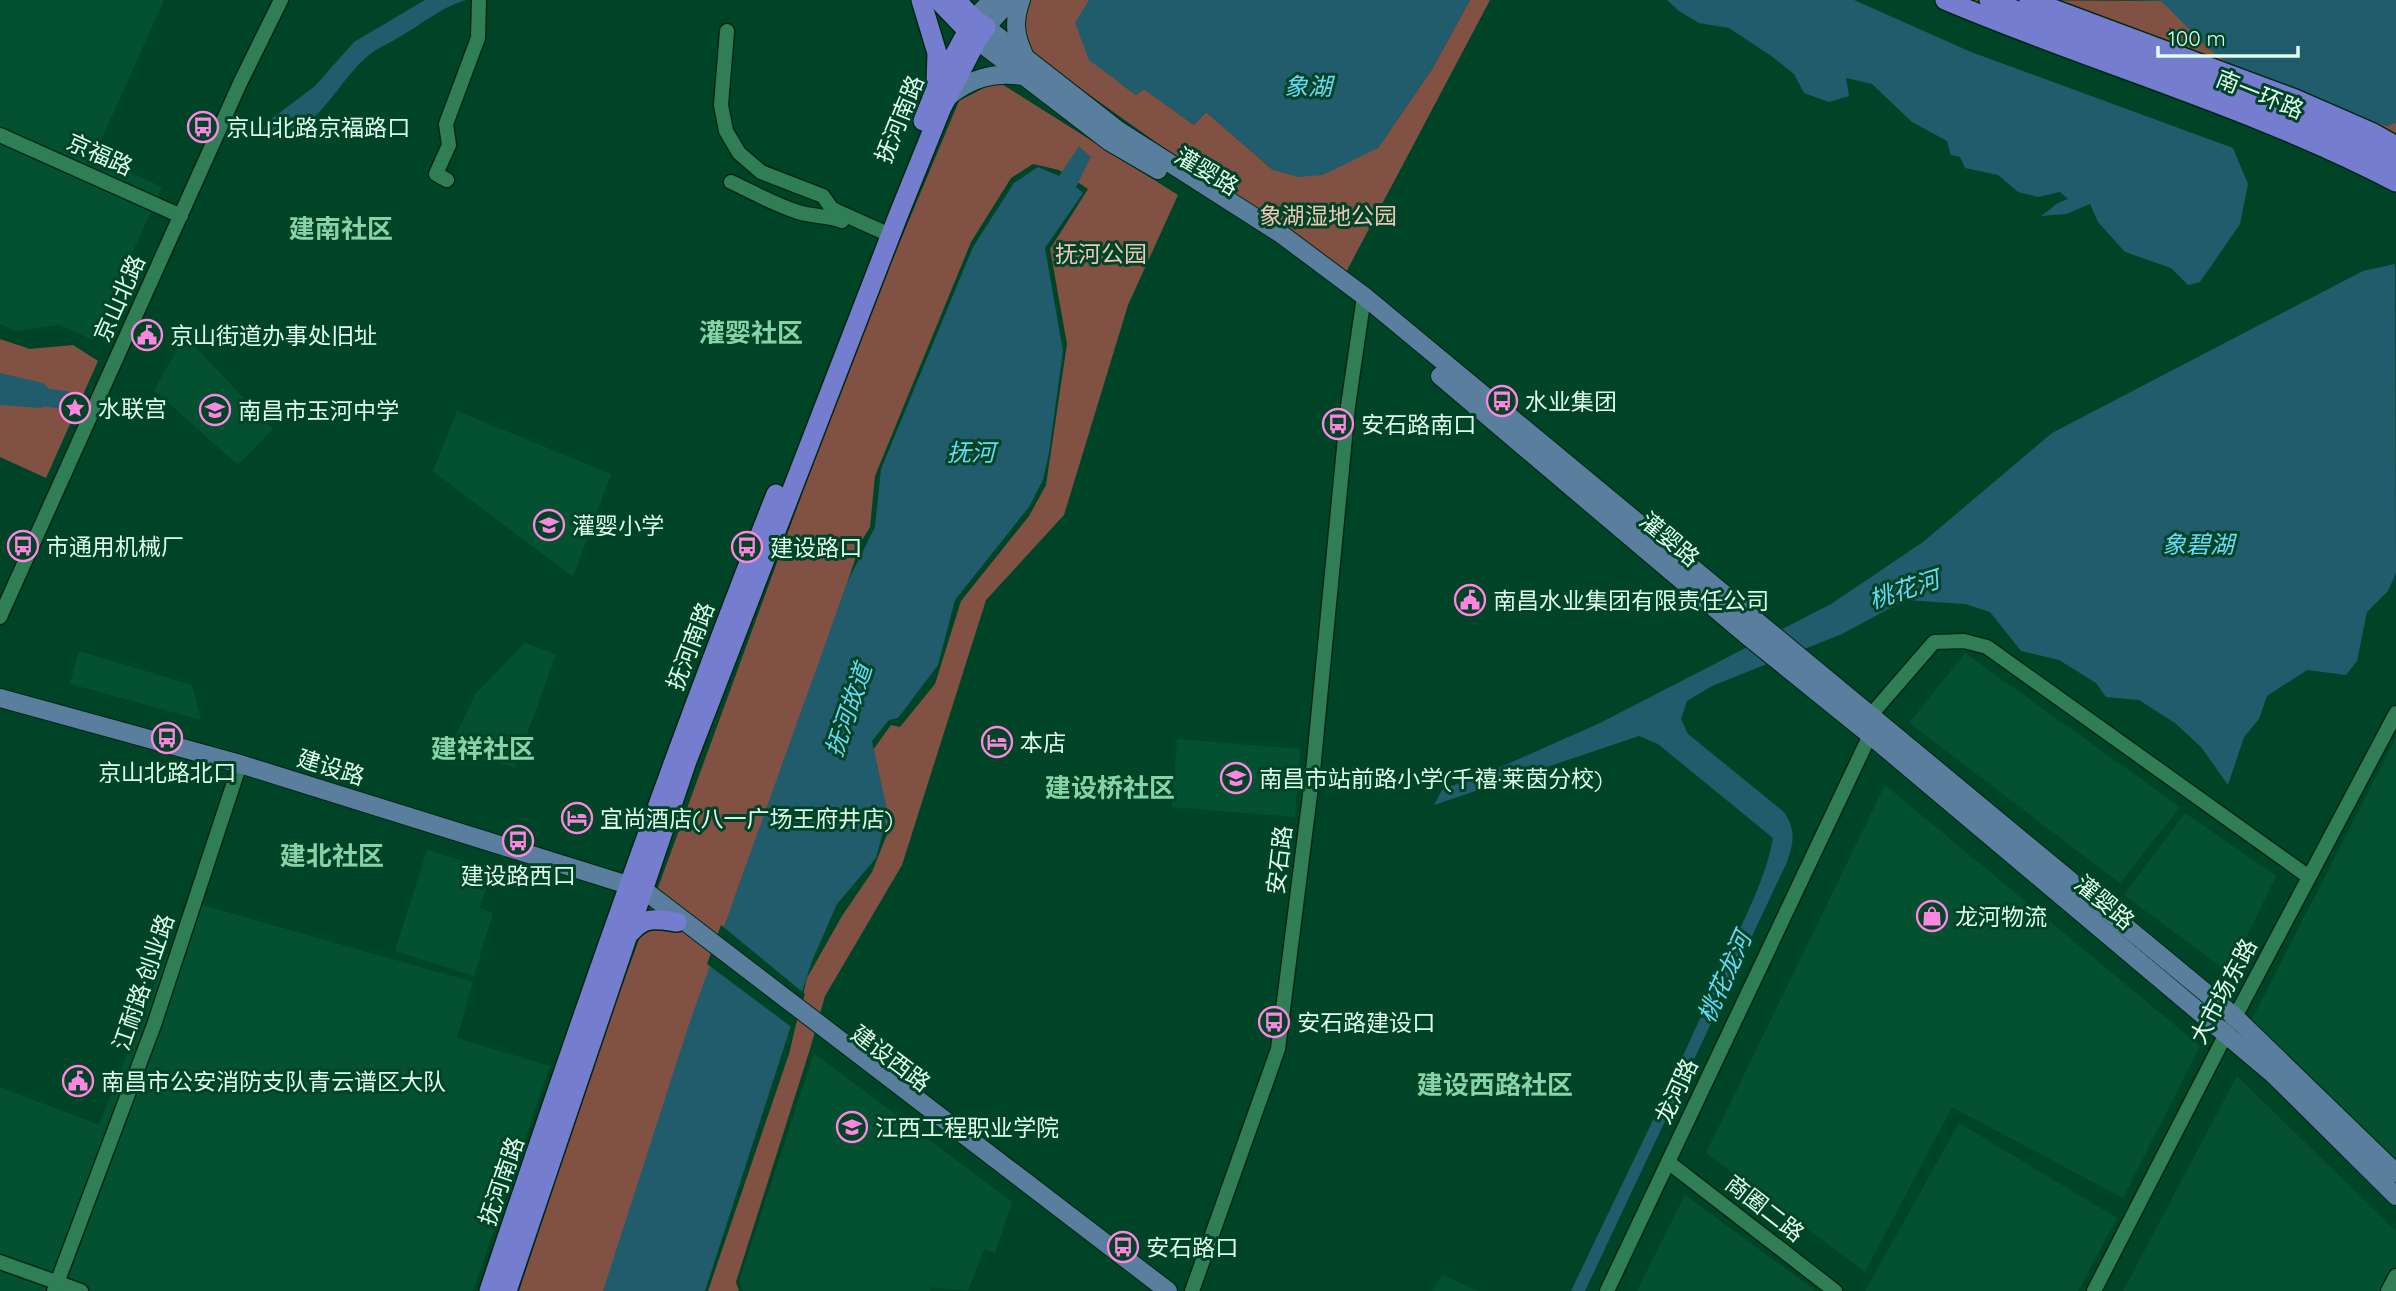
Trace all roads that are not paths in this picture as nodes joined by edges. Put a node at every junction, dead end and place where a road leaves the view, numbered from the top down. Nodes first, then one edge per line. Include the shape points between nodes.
1 (281, 0) edge
2 (921, 0) edge
3 (939, 0) edge
4 (956, 0) edge
5 (992, 0) edge
6 (1011, 0) edge
7 (1021, 0) edge
8 (1945, 0) edge
9 (1989, 0) edge
10 (2029, 0) edge
11 (479, 1) edge
12 (976, 29) junction
13 (727, 31) dead end
14 (1025, 68) junction
15 (941, 95) junction
16 (0, 135) edge
17 (2396, 146) edge
18 (2396, 164) edge
19 (447, 180) dead end
20 (2396, 182) edge
21 (731, 183) dead end
22 (181, 216) junction
23 (880, 234) junction
24 (1362, 302) junction
25 (0, 617) edge
26 (1752, 629) junction
27 (0, 690) edge
28 (0, 698) edge
29 (22, 705) junction
30 (2395, 716) edge
31 (1872, 728) junction
32 (240, 764) junction
33 (2309, 877) junction
34 (636, 891) junction
35 (679, 919) junction
36 (629, 934) junction
37 (2235, 1017) junction
38 (2226, 1034) junction
39 (835, 1042) junction
40 (1668, 1162) junction
41 (2396, 1173) edge
42 (2396, 1196) edge
43 (0, 1262) edge
44 (2396, 1276) edge
45 (56, 1287) edge
46 (81, 1291) edge
47 (489, 1291) edge
48 (507, 1291) edge
49 (1157, 1291) edge
50 (1168, 1291) edge
51 (1192, 1291) edge
52 (1607, 1291) edge
53 (1835, 1291) edge
54 (2094, 1291) edge
55 (2388, 1291) edge

1 - 22 street, 京山北路
2 - 15 highway via 937,53
3 - 12 highway
4 - 12 highway
5 - 12 main road
6 - 12 main road
7 - 14 main road via 1015,31
8 - 20 highway, 南一环路 via 2218,104
9 - 18 highway, 南一环路 via 2353,140
10 - 17 highway via 2295,99
11 - 19 street via 478,38 446,124 449,145 436,174
12 - 14 main road, 灌婴路
12 - 15 highway, 抚河南路
13 - 23 street via 721,105 726,131 739,153 761,172 823,196 832,209
14 - 15 main road via 978,79
14 - 24 main road, 灌婴路 via 1280,234
15 - 23 highway, 抚河南路
15 - 34 highway, 抚河南路
16 - 22 street, 京福路
21 - 23 street via 798,212 830,216
22 - 25 street, 京山北路
23 - 34 highway, 抚河南路 via 718,640
24 - 26 main road, 灌婴路
24 - 51 street, 安石路 via 1314,771 1278,1049
26 - 31 main road, 灌婴路 via 1787,647
26 - 31 main road, 灌婴路 via 1767,652
27 - 29 street
28 - 29 main road, 建设路
29 - 32 main road, 建设路
30 - 33 street, 大市场东路
31 - 33 street, 龙河路 via 1876,709 1934,642 1964,641 1987,647
31 - 37 main road, 灌婴路
31 - 38 main road, 灌婴路
31 - 40 street, 龙河路
32 - 34 main road, 建设路
32 - 45 street, 江耐路·创业路 via 154,1025
33 - 37 street, 大市场东路
34 - 35 main road, 建设西路
34 - 36 highway, 抚河南路
34 - 47 highway, 抚河南路
35 - 36 highway via 651,919
35 - 39 main road, 建设西路
36 - 48 highway, 抚河南路
37 - 38 street, 大市场东路
37 - 41 main road, 灌婴路
38 - 42 main road, 灌婴路
38 - 54 street, 大市场东路
39 - 49 main road, 建设西路
39 - 50 main road, 建设西路
40 - 52 street, 龙河路
40 - 53 street, 商圈二路
43 - 45 street
44 - 55 street
45 - 46 street

